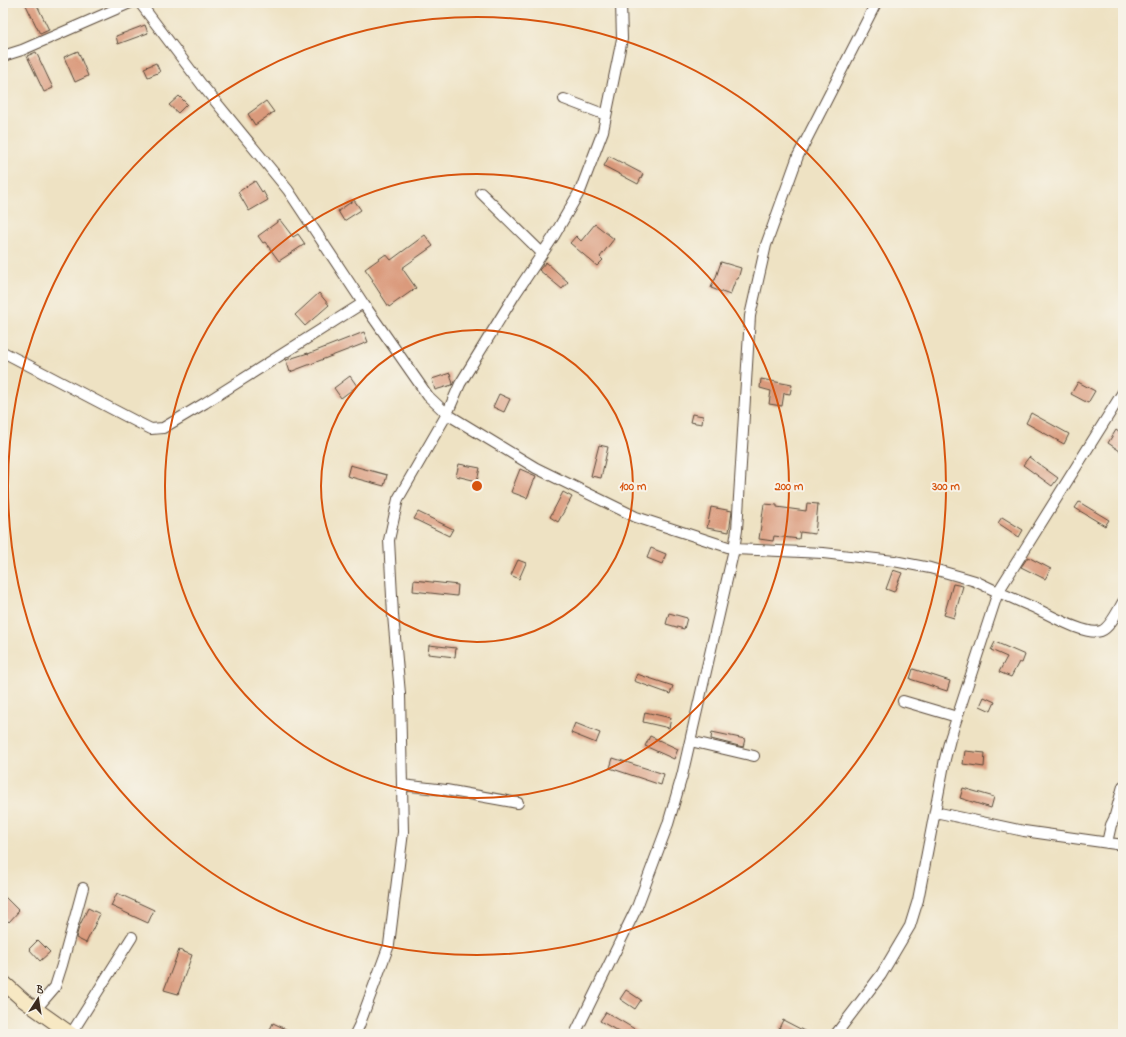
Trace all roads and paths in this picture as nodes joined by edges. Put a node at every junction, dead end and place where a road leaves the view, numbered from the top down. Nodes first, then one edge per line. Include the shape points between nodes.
1 (130, 3) edge
2 (140, 3) edge
3 (621, 3) edge
4 (876, 3) edge
5 (3, 56) edge
6 (564, 99) dead end
7 (606, 115) junction
8 (481, 193) dead end
9 (542, 253) junction
10 (363, 303) junction
11 (3, 352) edge
12 (1123, 392) edge
13 (447, 414) junction
14 (734, 549) junction
15 (998, 592) junction
16 (1123, 602) edge
17 (903, 701) dead end
18 (957, 717) junction
19 (690, 741) junction
20 (754, 756) dead end
21 (402, 785) junction
22 (1123, 786) edge
23 (518, 803) dead end
24 (935, 812) junction
25 (1107, 843) junction
26 (1123, 845) edge
27 (83, 888) dead end
28 (132, 937) dead end
29 (3, 982) edge
30 (36, 1009) junction
31 (71, 1034) edge
32 (355, 1034) edge
33 (575, 1034) edge
34 (836, 1034) edge

1 - 5 street
2 - 10 street via 202,85 288,190
3 - 7 street via 622,39
4 - 14 street via 798,156 766,245 750,316
6 - 7 street
7 - 9 street via 603,131 581,189
8 - 9 street
9 - 13 street via 460,384
10 - 11 street via 163,428 151,428 137,422
10 - 13 street via 428,396
12 - 15 street
13 - 14 street via 536,468 636,517
13 - 21 street via 398,499 389,540 400,694
14 - 15 street via 823,553 894,561 965,578
14 - 19 street
15 - 16 street via 1070,625 1095,632 1103,631
15 - 18 street
17 - 18 street
18 - 24 street via 945,759
19 - 20 street
19 - 33 street via 668,824 639,900
21 - 23 street
21 - 32 street via 403,832 388,945
22 - 25 street
24 - 25 street via 1024,831
24 - 34 street via 918,900 910,926 881,975
25 - 26 street
27 - 30 street via 55,987
28 - 31 street
29 - 30 main road
30 - 31 main road

